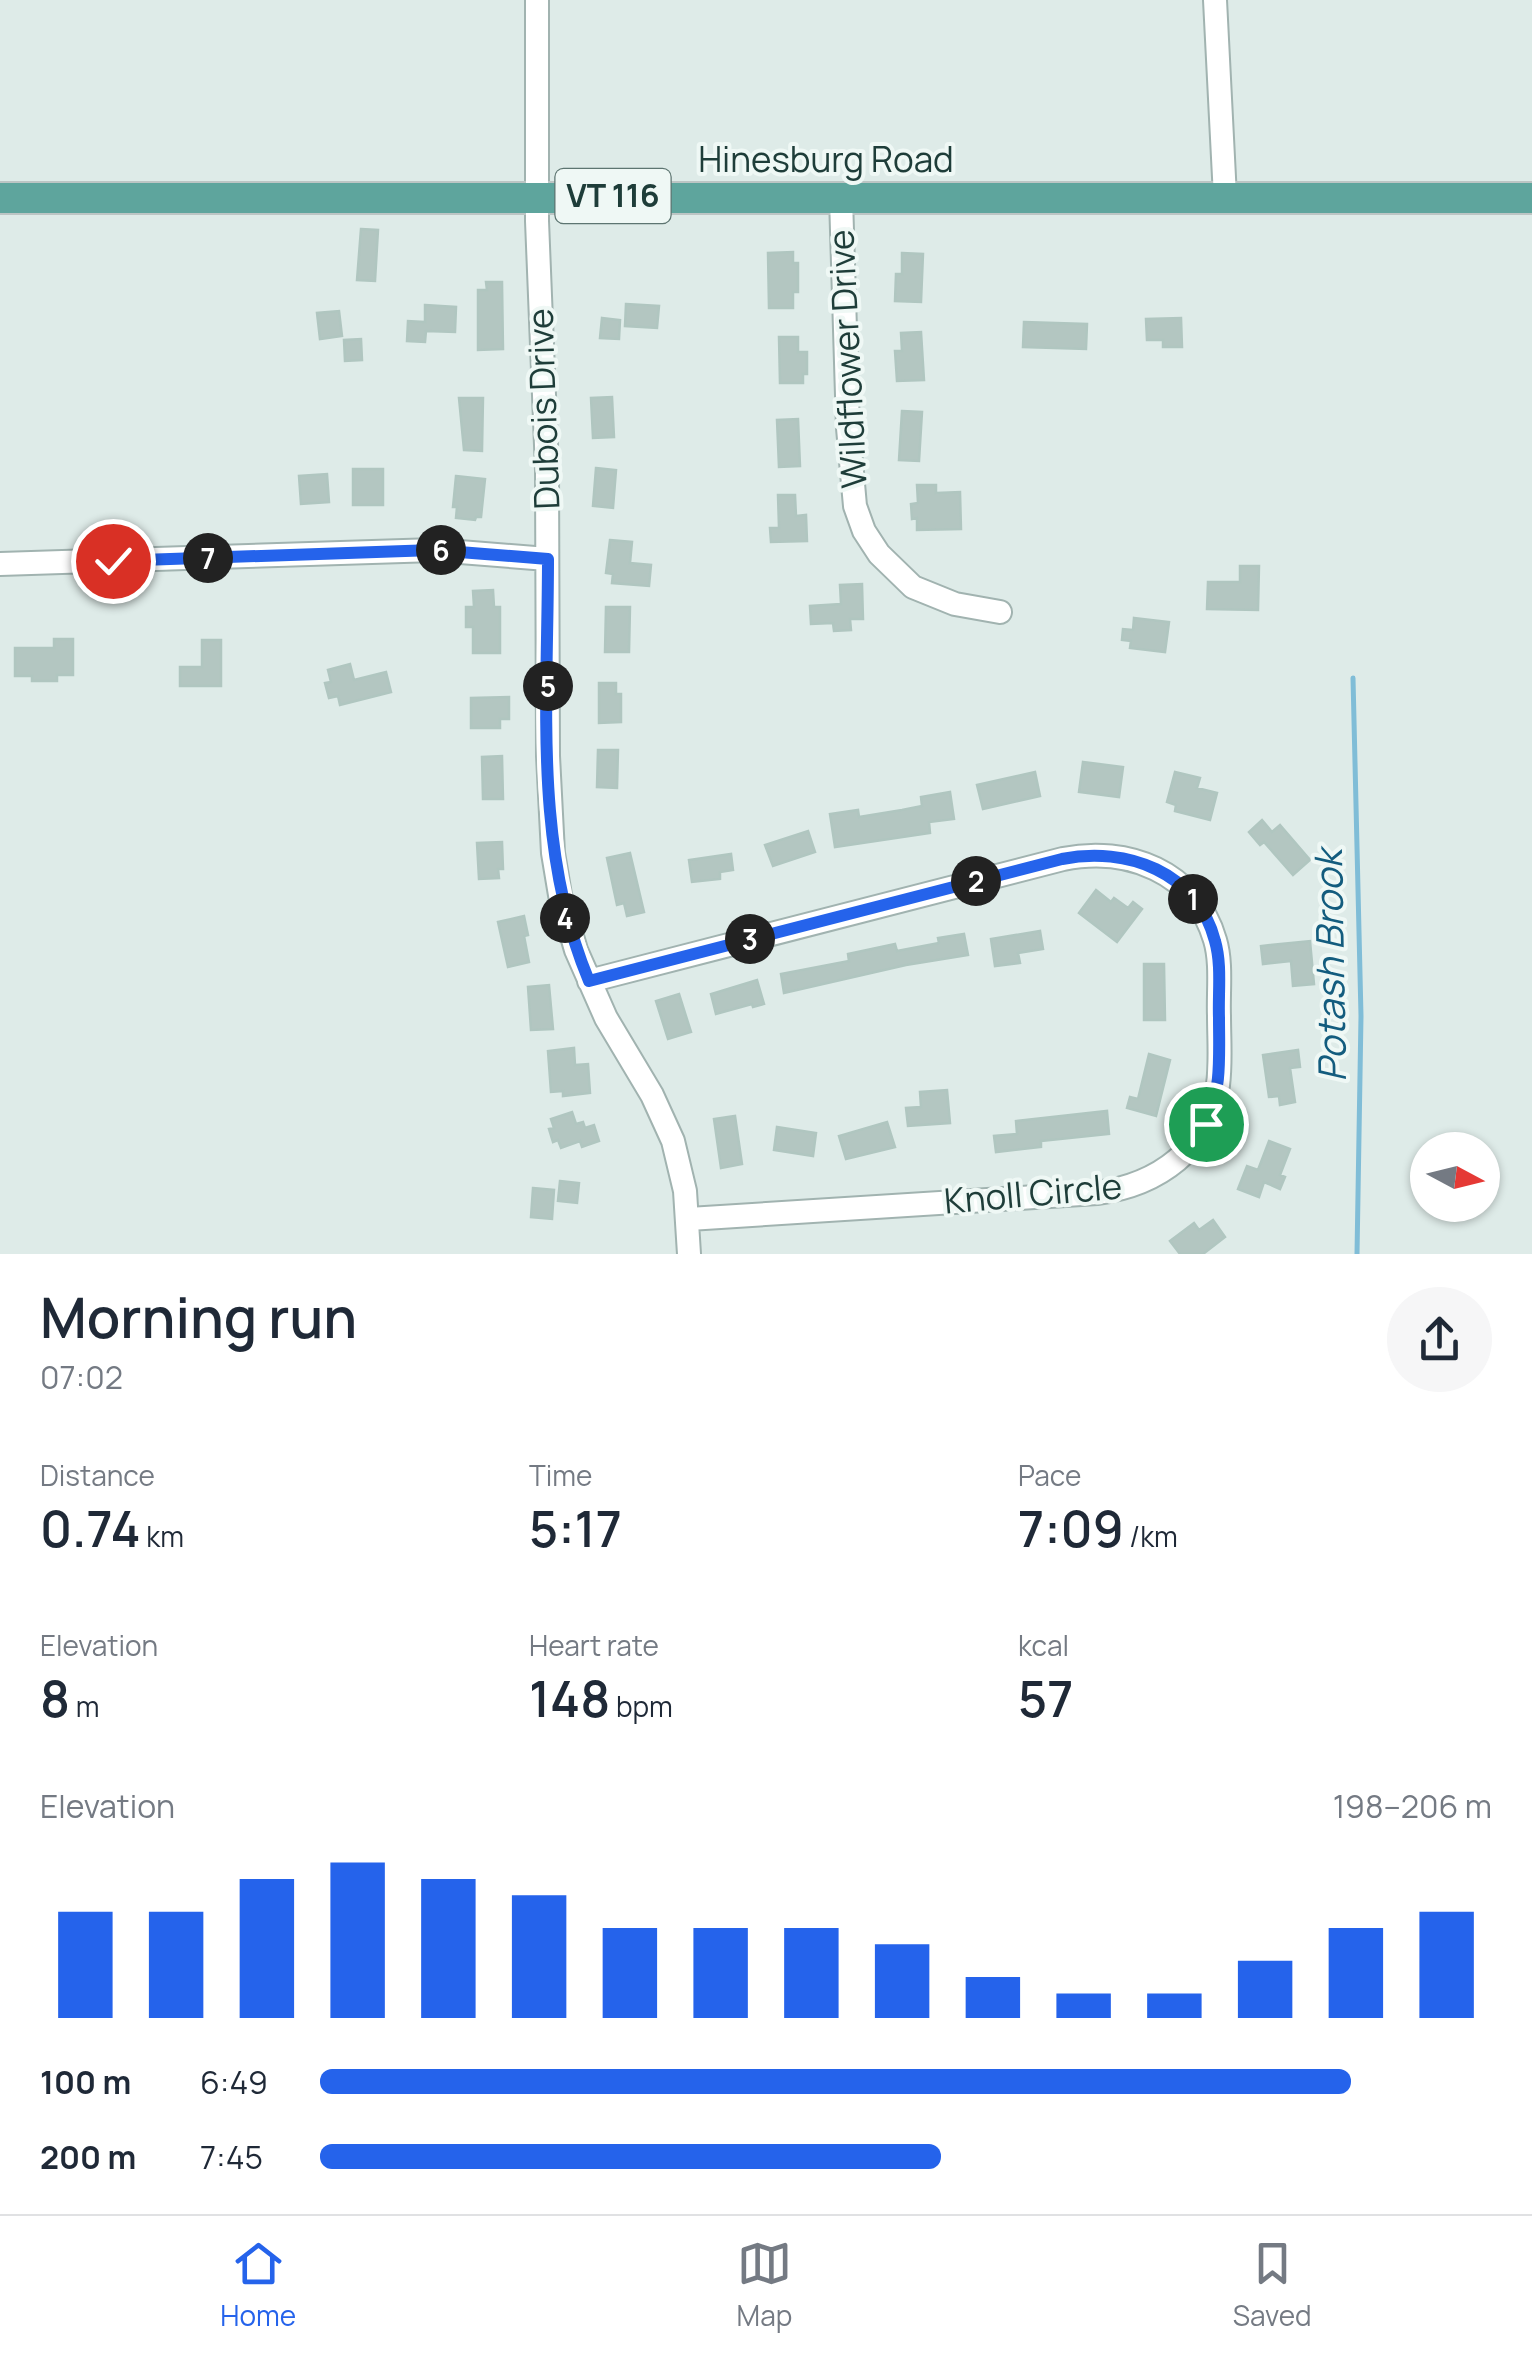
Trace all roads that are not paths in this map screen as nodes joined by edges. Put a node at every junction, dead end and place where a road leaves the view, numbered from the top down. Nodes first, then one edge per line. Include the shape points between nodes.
1 (537, 0) edge
2 (1215, 0) edge
3 (538, 195) junction
4 (1226, 197) junction
5 (0, 198) edge
6 (841, 198) junction
7 (1532, 198) edge
8 (548, 559) junction
9 (0, 564) edge
10 (1000, 612) dead end
11 (589, 981) junction
12 (689, 1219) junction
13 (689, 1254) edge

1 - 3 street, Dubois Drive
2 - 4 street
3 - 5 main road, Hinesburg Road / VT 116
3 - 6 main road, Hinesburg Road / VT 116
3 - 8 street, Dubois Drive
4 - 6 main road, Hinesburg Road / VT 116
4 - 7 main road, Hinesburg Road / VT 116
6 - 10 street, Wildflower Drive via 848,428 855,506 864,531 914,587
8 - 9 street via 434,550
8 - 11 street, Dubois Drive via 552,853 566,921
11 - 12 street, Dubois Drive via 664,1119
11 - 12 street, Knoll Circle via 1090,854 1130,858 1166,873 1211,930 1218,963 1217,1091 1200,1135 1155,1177 1097,1193
12 - 13 street, Dubois Drive

